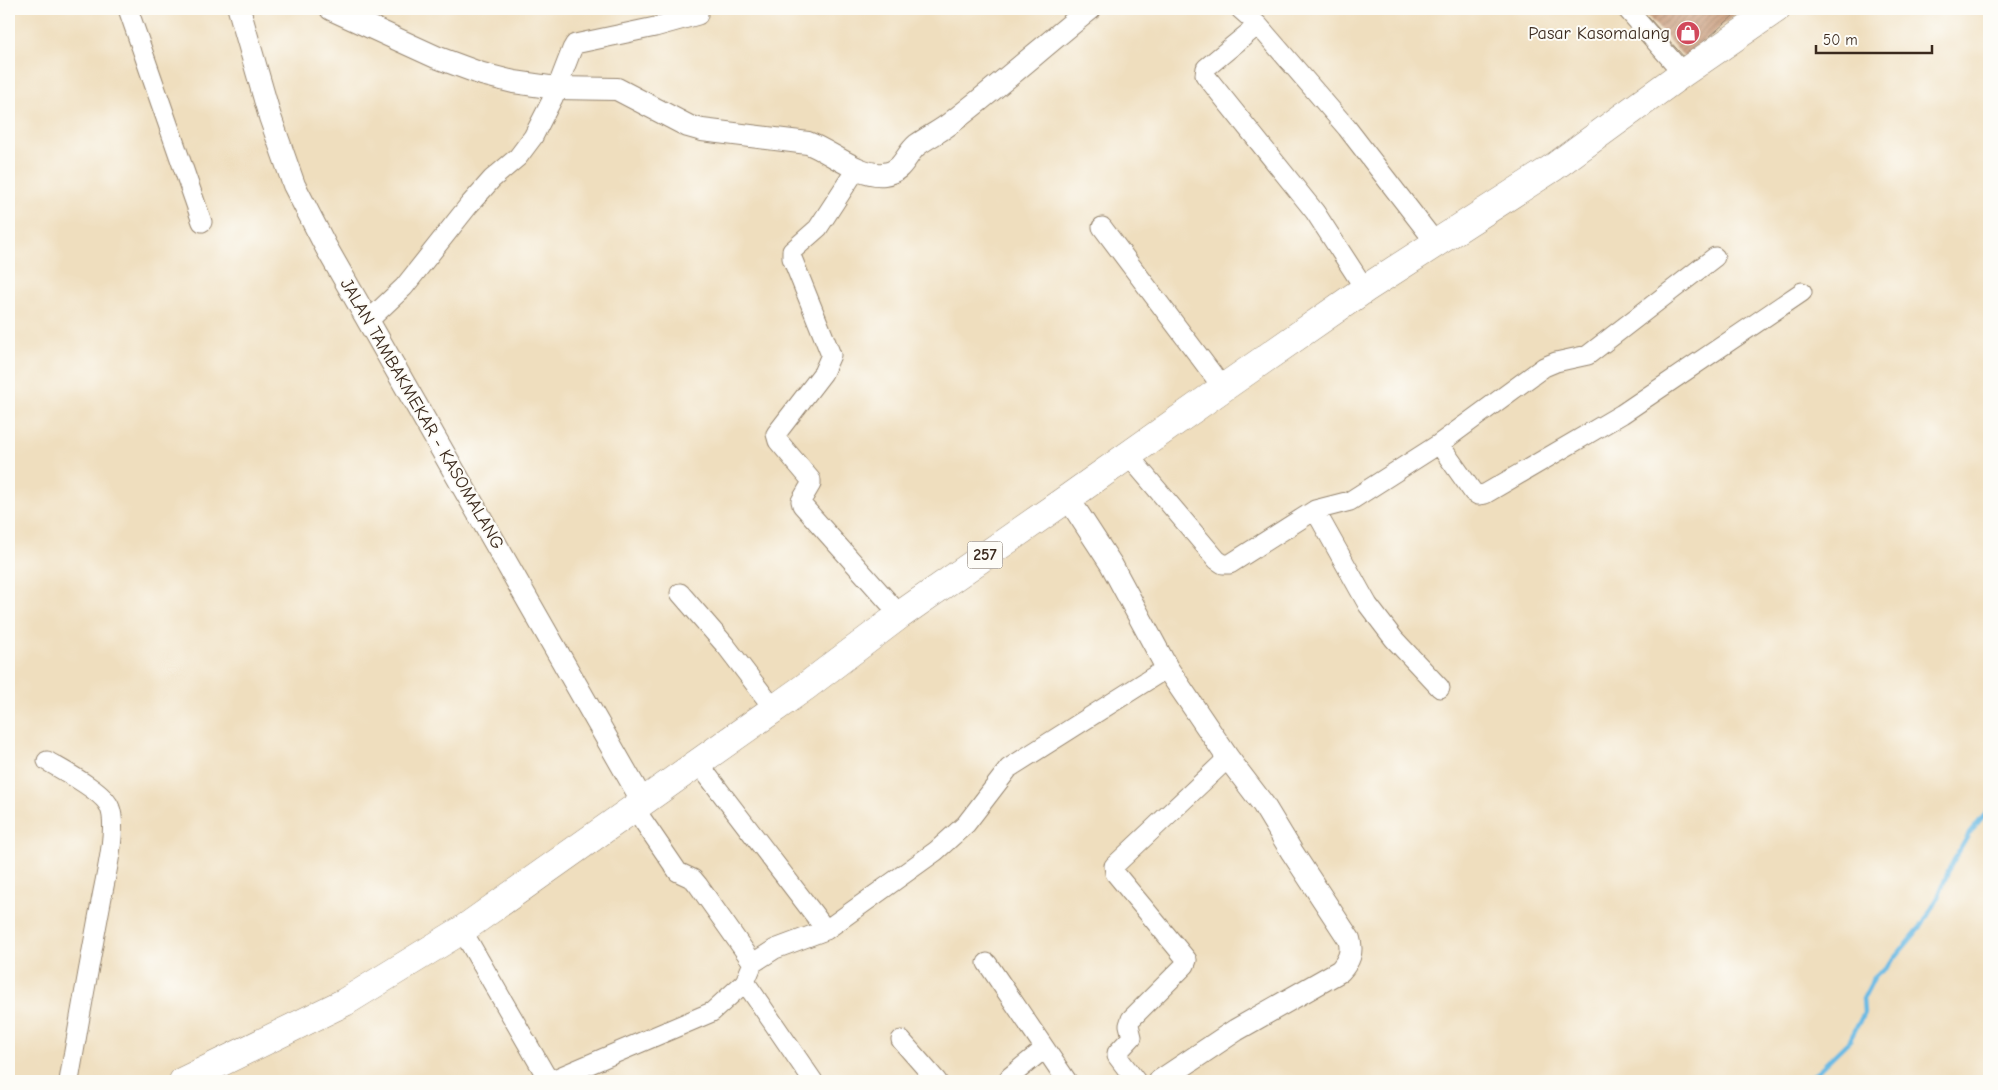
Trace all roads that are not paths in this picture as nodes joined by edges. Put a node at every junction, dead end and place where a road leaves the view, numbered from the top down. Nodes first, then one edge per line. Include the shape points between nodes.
1 (128, 9) edge
2 (239, 9) edge
3 (331, 9) edge
4 (698, 9) edge
5 (1090, 9) edge
6 (1627, 9) edge
7 (1776, 9) edge
8 (1249, 14) edge
9 (1683, 73) junction
10 (556, 88) junction
11 (857, 168) junction
12 (202, 222) dead end
13 (1102, 227) dead end
14 (1435, 242) junction
15 (1715, 257) dead end
16 (1365, 289) junction
17 (1802, 292) dead end
18 (369, 320) junction
19 (1223, 388) junction
20 (1439, 444) junction
21 (1128, 455) junction
22 (1068, 498) junction
23 (1315, 510) junction
24 (680, 593) dead end
25 (900, 615) junction
26 (1168, 668) junction
27 (1440, 688) dead end
28 (774, 708) junction
29 (1228, 758) junction
30 (47, 761) dead end
31 (698, 763) junction
32 (639, 806) junction
33 (462, 930) junction
34 (826, 930) junction
35 (753, 963) junction
36 (987, 963) dead end
37 (745, 982) junction
38 (902, 1040) dead end
39 (1044, 1049) junction
40 (69, 1081) edge
41 (183, 1081) edge
42 (549, 1081) edge
43 (813, 1081) edge
44 (937, 1081) edge
45 (1011, 1081) edge
46 (1067, 1081) edge
47 (1136, 1081) edge
48 (1160, 1081) edge

1 - 12 street
2 - 18 street, JALAN TAMBAKMEKAR - KASOMALANG via 270,117 294,185
3 - 10 street via 436,57 482,74
4 - 10 street via 698,15 575,44
5 - 11 street via 951,123 916,146 899,169 885,174
6 - 9 street
7 - 9 main road, 257
8 - 14 street via 1347,128
8 - 16 street via 1206,68 1205,75 1315,212
9 - 14 main road, 257 via 1554,167
10 - 11 street via 617,89 688,126 808,143
10 - 18 street via 533,137 518,157 492,179 404,287
11 - 25 street via 824,222 792,251 831,355 823,373 776,434 778,441 811,480 802,505
13 - 19 street
14 - 16 main road, 257
15 - 20 street via 1588,355 1544,368
16 - 19 main road, 257
17 - 20 street via 1622,414 1484,494 1473,492
18 - 32 street, JALAN TAMBAKMEKAR - KASOMALANG
19 - 21 main road, 257
20 - 23 street via 1350,501
21 - 22 main road, 257
21 - 23 street via 1223,564 1230,564
22 - 25 main road, 257
22 - 26 street via 1111,564
23 - 27 street via 1371,610
24 - 28 street
25 - 28 main road, 257
26 - 29 street
26 - 34 street via 1009,768 966,824 950,839
28 - 31 main road, 257
29 - 47 street via 1114,866 1115,873 1187,960 1186,965 1131,1019 1132,1037 1117,1052
29 - 48 street via 1263,804 1352,948 1347,964 1340,971 1236,1030
30 - 40 street via 101,796 110,806 113,818
31 - 32 main road, 257
31 - 34 street
32 - 33 main road, 257
32 - 35 street via 678,872 698,885
33 - 41 main road, 257 via 345,1002
33 - 42 street
34 - 35 street via 775,949
35 - 37 street
36 - 39 street
37 - 42 street via 723,1003 699,1019
37 - 43 street
38 - 44 street
39 - 45 street via 1011,1076
39 - 46 street

